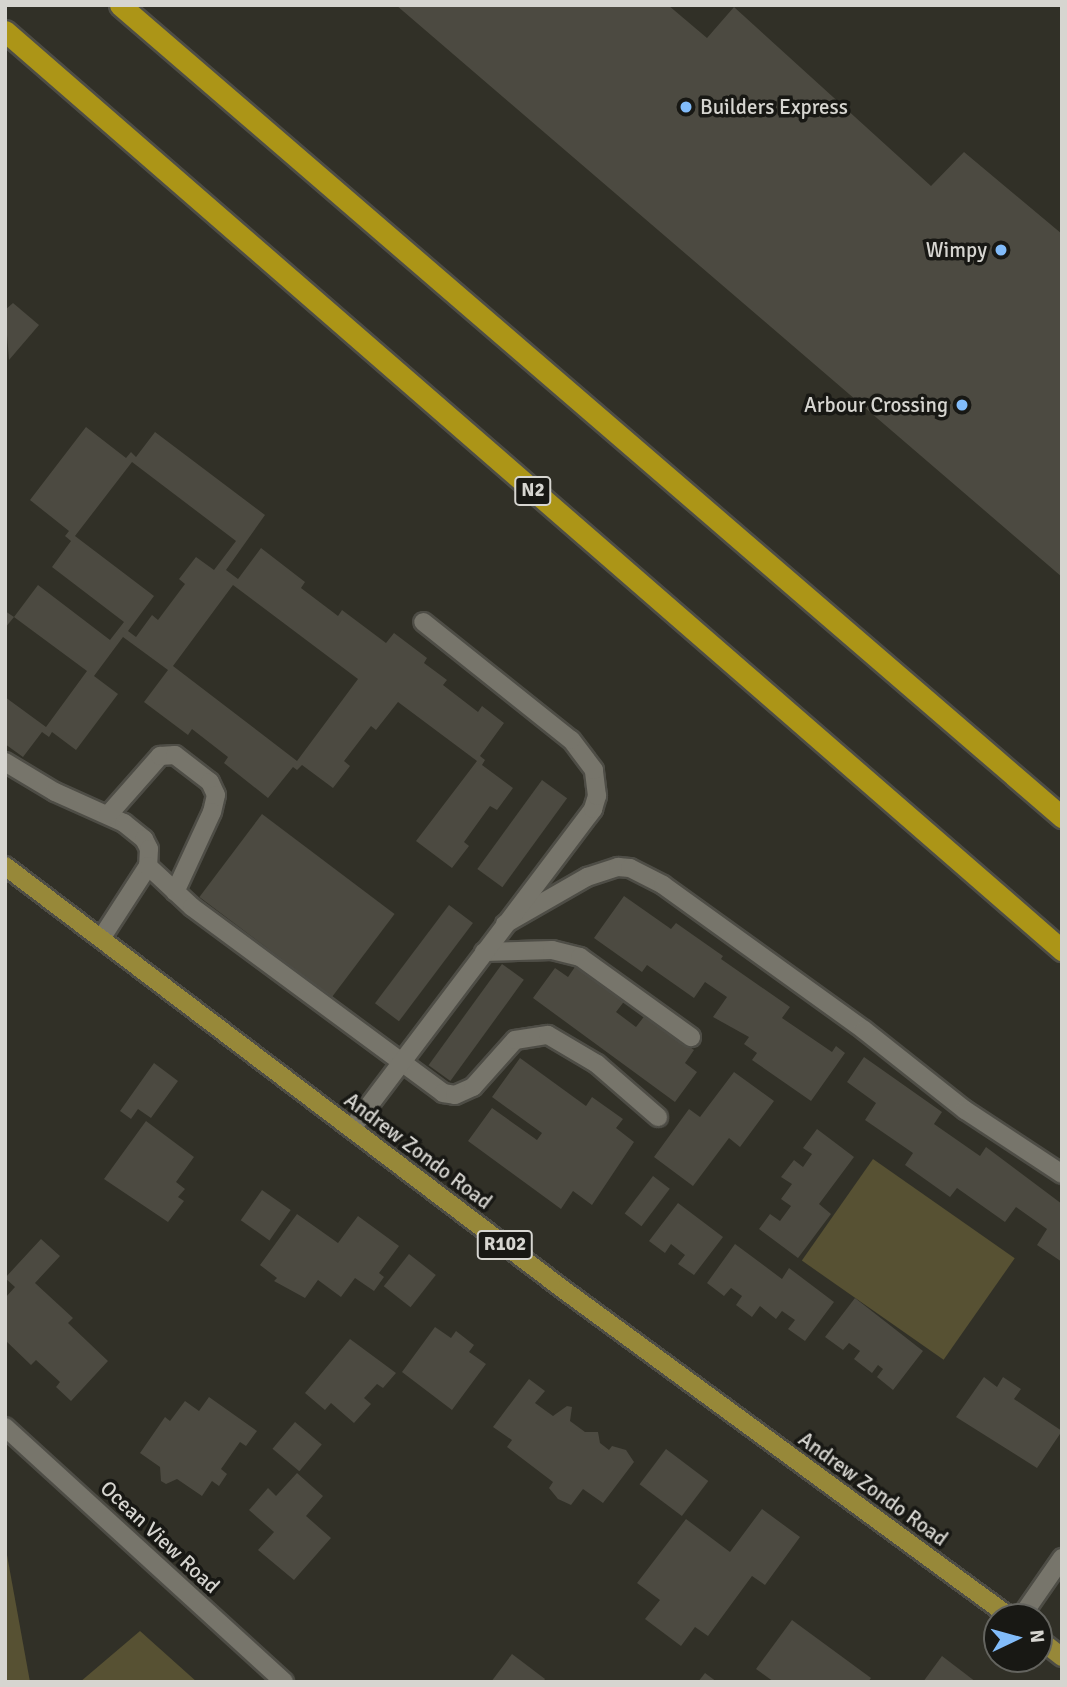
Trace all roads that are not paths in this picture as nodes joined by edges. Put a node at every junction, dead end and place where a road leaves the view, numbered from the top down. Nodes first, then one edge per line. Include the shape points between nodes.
1 (120, 5) edge
2 (5, 31) edge
3 (423, 622) dead end
4 (5, 762) edge
5 (108, 815) junction
6 (1062, 817) edge
7 (5, 866) edge
8 (148, 866) junction
9 (175, 892) junction
10 (505, 924) junction
11 (102, 937) junction
12 (1062, 950) edge
13 (484, 952) junction
14 (691, 1037) dead end
15 (401, 1060) junction
16 (658, 1117) dead end
17 (352, 1128) junction
18 (1062, 1174) edge
19 (5, 1427) edge
20 (1062, 1558) edge
21 (991, 1603) edge
22 (1031, 1603) edge
23 (284, 1682) edge

1 - 6 highway
2 - 12 highway, N2
3 - 10 street via 571,740 594,770 597,796 593,809
4 - 5 street
5 - 8 street via 144,839
5 - 9 street via 160,756 175,755 210,782 216,795 212,812
7 - 11 main road, Andrew Zondo Road / R102
8 - 9 street
8 - 11 street
9 - 15 street
10 - 13 street
10 - 18 street via 587,877 630,868 684,900 864,1030 965,1110
11 - 17 main road, Andrew Zondo Road / R102
13 - 14 street via 552,950 580,957
13 - 15 street
15 - 16 street via 443,1093 454,1095 472,1087 514,1040 548,1035 597,1064
15 - 17 street
17 - 21 main road, Andrew Zondo Road / R102
19 - 23 street, Ocean View Road
20 - 22 street

